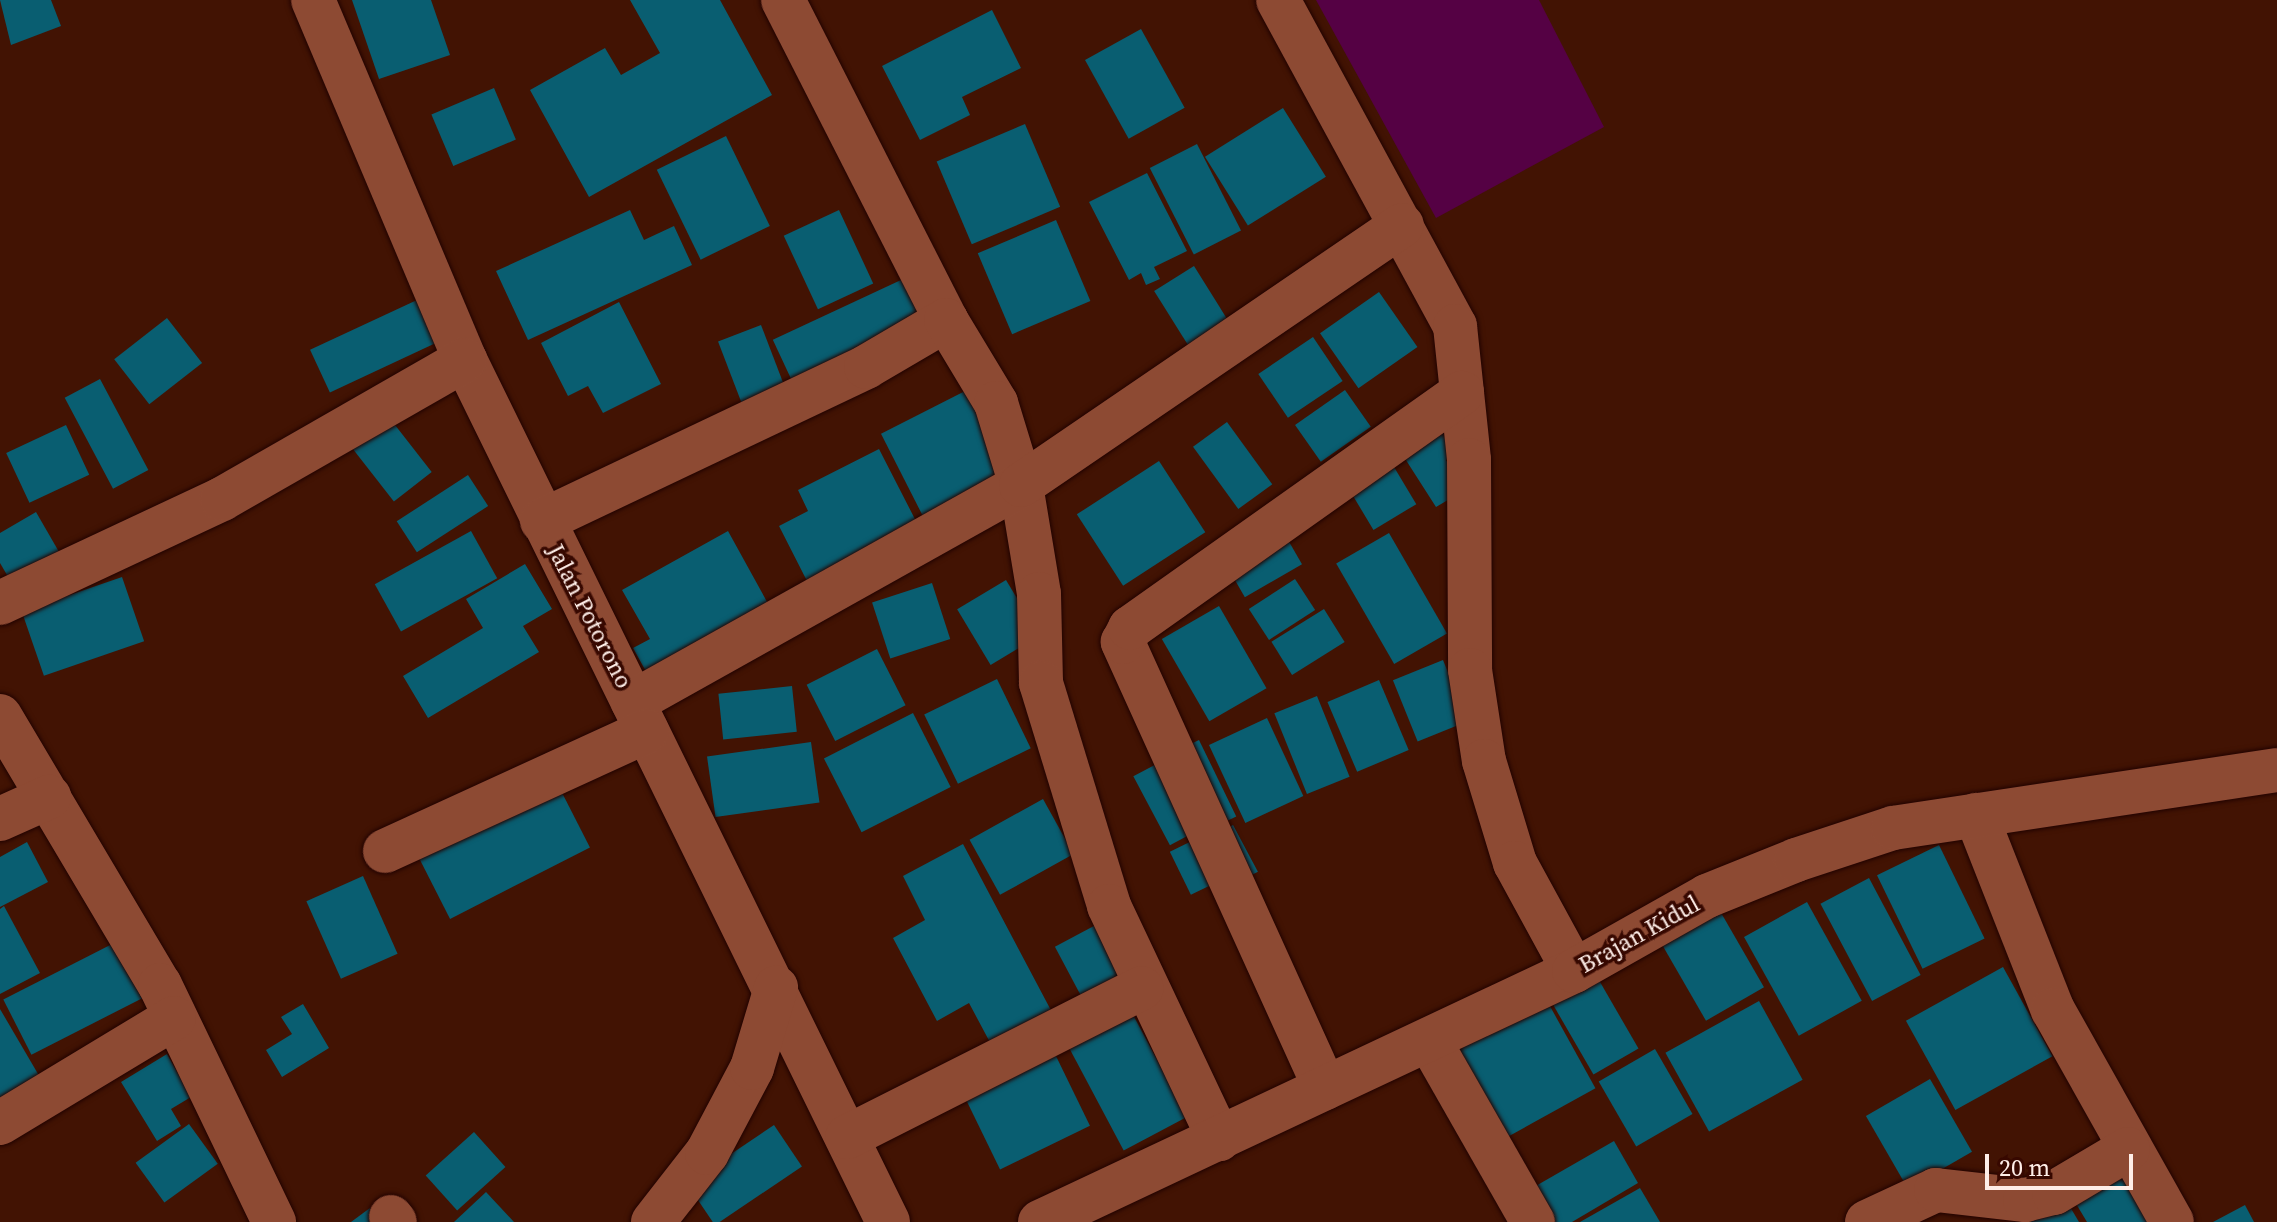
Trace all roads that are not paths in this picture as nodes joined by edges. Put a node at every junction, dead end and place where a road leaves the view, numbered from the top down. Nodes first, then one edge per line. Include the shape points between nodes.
1 (313, 0) edge
2 (783, 0) edge
3 (1278, 0) edge
4 (1402, 225) junction
5 (946, 320) junction
6 (465, 360) junction
7 (1462, 393) junction
8 (1021, 485) junction
9 (542, 521) junction
10 (0, 603) edge
11 (0, 716) edge
12 (640, 716) junction
13 (2277, 770) edge
14 (49, 797) junction
15 (1976, 815) junction
16 (0, 819) edge
17 (385, 851) dead end
18 (1574, 971) junction
19 (776, 988) junction
20 (1142, 988) junction
21 (174, 1018) junction
22 (1429, 1040) junction
23 (1325, 1088) junction
24 (0, 1123) edge
25 (847, 1137) junction
26 (1219, 1139) junction
27 (2128, 1149) junction
28 (274, 1222) edge
29 (653, 1222) edge
30 (888, 1222) edge
31 (1040, 1222) edge
32 (1533, 1222) edge
33 (1867, 1222) edge
34 (2172, 1222) edge

1 - 6 street, Jalan Potorono
2 - 5 street
3 - 4 street
4 - 7 street via 1455,326
4 - 8 street
5 - 8 street via 996,403
5 - 9 street via 866,367
6 - 9 street, Jalan Potorono
6 - 10 street via 222,499
7 - 18 street via 1470,670 1484,761 1515,863
7 - 23 street via 1130,628 1123,642
8 - 12 street
8 - 20 street via 1039,594 1041,683 1109,906
9 - 12 street, Jalan Potorono
11 - 14 street
12 - 17 street
12 - 19 street, Jalan Potorono
13 - 15 street, Brajan Kidul
14 - 16 street
14 - 21 street
15 - 18 street, Brajan Kidul via 1893,828 1796,860 1707,896
15 - 27 street via 2053,1010
18 - 22 street, Brajan Kidul
19 - 25 street, Jalan Potorono
19 - 29 street via 745,1082 707,1153
20 - 25 street
20 - 26 street
21 - 24 street
21 - 28 street
22 - 23 street, Brajan Kidul
22 - 32 street
23 - 26 street, Brajan Kidul
25 - 30 street, Jalan Potorono
26 - 31 street, Brajan Kidul
27 - 33 street via 2054,1193 2025,1200 1936,1190
27 - 34 street

